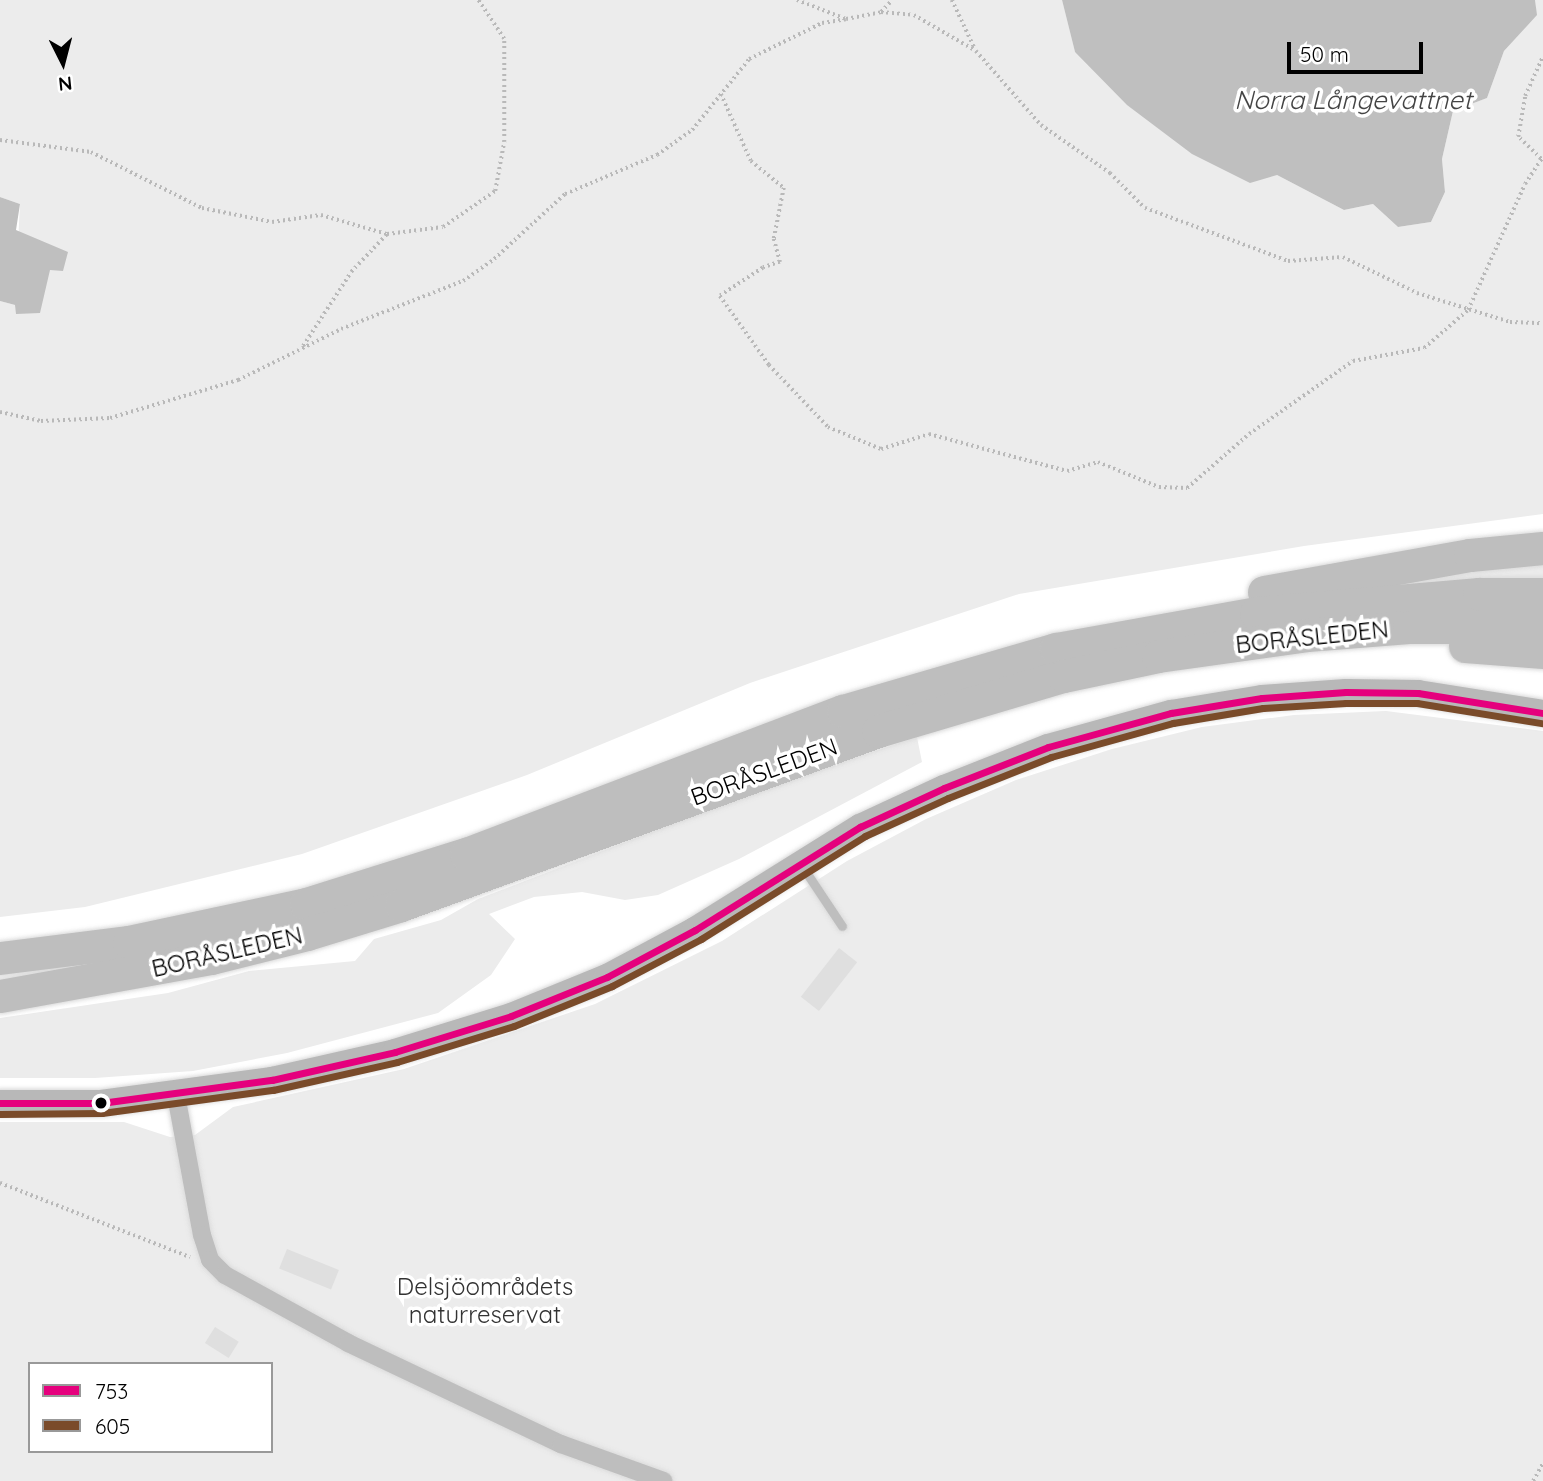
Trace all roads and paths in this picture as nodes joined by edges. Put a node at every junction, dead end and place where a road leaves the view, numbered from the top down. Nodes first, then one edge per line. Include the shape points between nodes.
1 (478, 0) edge
2 (797, 0) edge
3 (892, 0) edge
4 (952, 0) edge
5 (881, 12) junction
6 (846, 19) junction
7 (976, 51) junction
8 (1543, 56) edge
9 (721, 94) junction
10 (0, 140) edge
11 (1542, 160) edge
12 (387, 234) junction
13 (1468, 310) junction
14 (1543, 323) edge
15 (302, 347) junction
16 (0, 412) edge
17 (1543, 548) edge
18 (1543, 594) edge
19 (1543, 627) edge
20 (1307, 635) junction
21 (1056, 649) junction
22 (1543, 652) edge
23 (1543, 713) edge
24 (801, 864) junction
25 (842, 926) dead end
26 (0, 958) edge
27 (0, 996) edge
28 (176, 1095) junction
29 (0, 1103) edge
30 (0, 1183) edge
31 (210, 1259) junction
32 (1543, 1463) edge
33 (664, 1481) edge
34 (1533, 1481) edge

1 - 12 path via 504,39 504,142 495,191 443,227
2 - 6 path
3 - 5 path
4 - 7 path
5 - 6 path
5 - 7 path via 914,15
6 - 9 path via 822,23 749,59
7 - 13 path via 1041,125 1110,173 1145,208 1288,261 1343,257 1417,293
8 - 11 path via 1525,96 1518,137
9 - 13 path via 751,161 784,188 774,239 780,262 762,268 720,296 769,365 828,427 881,449 929,433 1068,471 1098,463 1159,487 1187,488 1249,434 1353,361 1424,348
9 - 15 path via 692,130 657,155 565,194 463,281
10 - 12 path via 91,152 202,208 272,222 321,215
11 - 13 path via 1525,184
12 - 15 path via 351,272
13 - 14 path via 1510,322
15 - 16 path via 238,380 110,418 41,421
17 - 21 highway via 1365,573 1186,608
18 - 21 highway, BORÅSLEDEN via 1479,594 1256,612
19 - 20 highway, BORÅSLEDEN via 1409,627
20 - 22 highway
20 - 27 highway, BORÅSLEDEN via 1157,656 985,696 777,765 401,905 330,927 211,958
21 - 26 highway, BORÅSLEDEN via 843,711 466,854 318,901 129,942
23 - 24 street via 1418,693 1346,692 1262,698 1171,713 1048,747 944,788 860,827
24 - 25 lane
24 - 28 street via 607,977 511,1016 354,1061
28 - 29 street via 91,1103
28 - 31 street
30 - 31 path via 169,1251
31 - 33 street via 235,1282 348,1343 561,1444
32 - 34 path

